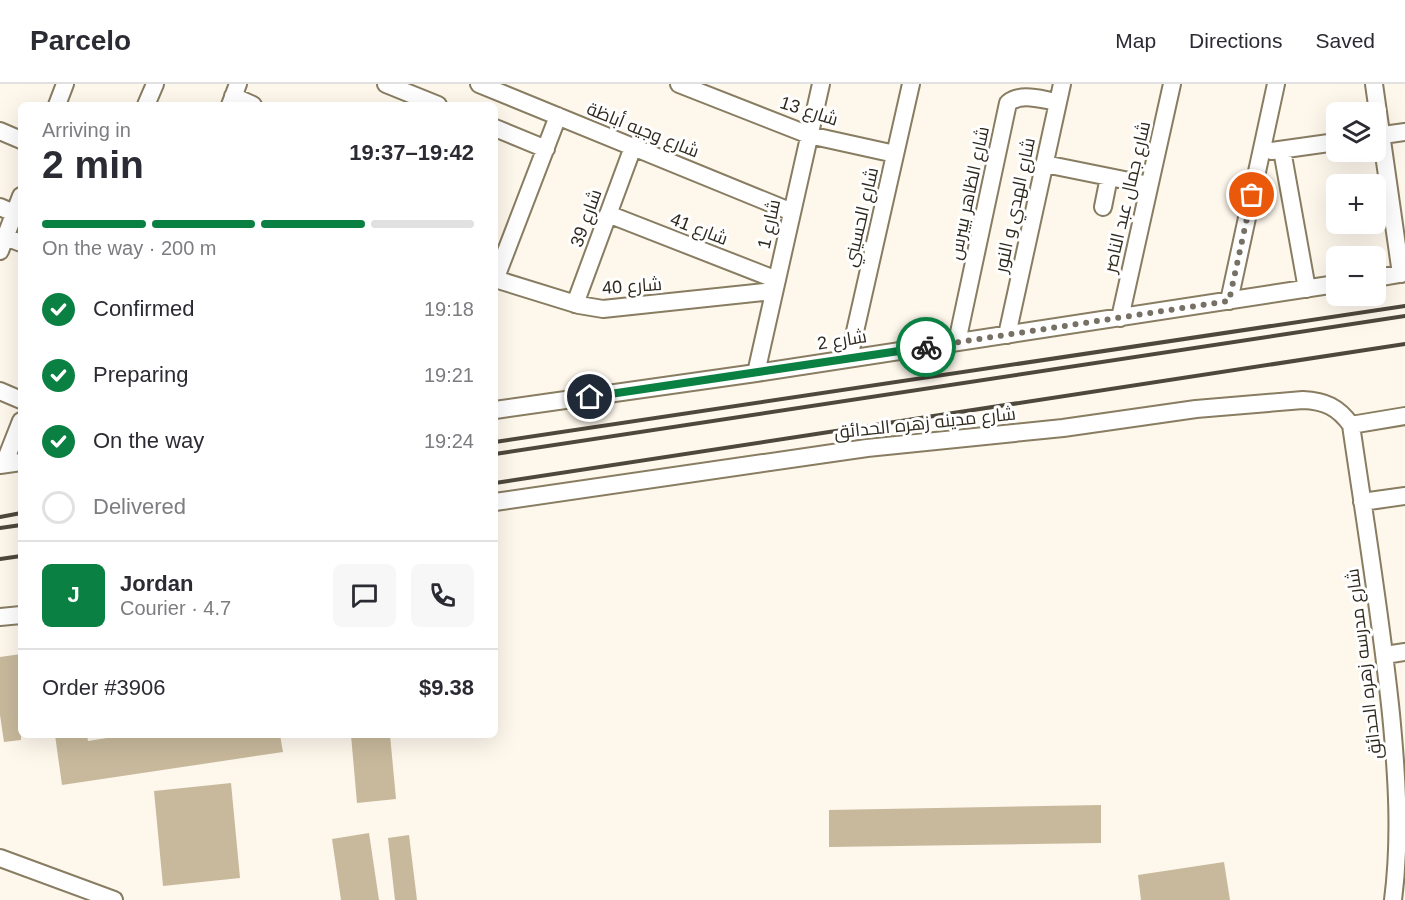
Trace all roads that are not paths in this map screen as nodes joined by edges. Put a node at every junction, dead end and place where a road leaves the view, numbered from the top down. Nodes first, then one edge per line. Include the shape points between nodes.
1 (154, 84) edge
2 (386, 84) edge
3 (479, 84) edge
4 (680, 84) edge
5 (821, 84) edge
6 (911, 84) edge
7 (1062, 84) edge
8 (1172, 84) edge
9 (1276, 84) edge
10 (1374, 84) edge
11 (62, 85) edge
12 (233, 95) edge
13 (58, 102) edge
14 (147, 102) edge
15 (247, 102) edge
16 (431, 102) edge
17 (1058, 102) junction
18 (1375, 102) edge
19 (558, 116) junction
20 (498, 129) edge
21 (0, 131) edge
22 (1405, 132) edge
23 (1386, 134) edge
24 (809, 135) junction
25 (18, 139) edge
26 (1326, 143) edge
27 (633, 147) junction
28 (546, 149) junction
29 (1282, 150) junction
30 (1261, 152) junction
31 (895, 154) junction
32 (1383, 162) edge
33 (1044, 164) junction
34 (1109, 177) junction
35 (1149, 185) junction
36 (18, 199) edge
37 (1103, 207) dead end
38 (7, 210) edge
39 (792, 212) junction
40 (608, 214) junction
41 (6, 244) edge
42 (498, 272) edge
43 (1403, 274) edge
44 (1386, 277) edge
45 (498, 281) edge
46 (776, 286) junction
47 (1326, 286) edge
48 (1307, 289) junction
49 (1229, 301) junction
50 (575, 304) junction
51 (1120, 318) junction
52 (1007, 335) junction
53 (957, 342) junction
54 (849, 358) junction
55 (756, 373) junction
56 (0, 391) edge
57 (18, 399) edge
58 (498, 410) edge
59 (1405, 416) edge
60 (1351, 425) junction
61 (18, 428) edge
62 (18, 462) edge
63 (2, 465) edge
64 (1405, 496) edge
65 (498, 502) edge
66 (1362, 502) junction
67 (18, 615) edge
68 (0, 616) edge
69 (1405, 652) edge
70 (1385, 655) junction
71 (1399, 733) edge
72 (0, 858) edge
73 (114, 900) edge
74 (1393, 900) edge

1 - 14 street
2 - 16 street
3 - 19 street, شارع وجيه أباظة
4 - 24 street, شارع 13
5 - 24 street, شارع 1
6 - 31 street, شارع الحسيني
7 - 17 street, شارع الهدي و النور
8 - 35 street, شارع جمال عبد الناصر
9 - 30 street
10 - 18 street
11 - 13 street
12 - 15 street
17 - 33 street, شارع الهدي و النور
17 - 53 street, شارع الظاهر بيبرس via 1024,97 1008,103
19 - 27 street, شارع وجيه أباظة
19 - 28 street
20 - 28 street
21 - 25 street
22 - 23 street
24 - 31 street, شارع 13
24 - 39 street, شارع 1
26 - 29 street
27 - 39 street, شارع وجيه أباظة
27 - 40 street, شارع 39
28 - 42 street
29 - 30 street
29 - 48 street
30 - 49 street
31 - 54 street, شارع الحسيني
32 - 43 street
33 - 34 street
33 - 52 street, شارع الهدي و النور
34 - 35 street
34 - 37 street
35 - 51 street, شارع جمال عبد الناصر
36 - 38 street
38 - 41 street
39 - 46 street, شارع 1
40 - 46 street, شارع 41
40 - 50 street, شارع 39
43 - 44 street
45 - 50 street, شارع 40
46 - 50 street, شارع 40 via 615,309
46 - 55 street, شارع 1
47 - 48 street, شارع 2
48 - 49 street, شارع 2
49 - 51 street, شارع 2
51 - 52 street, شارع 2
52 - 53 street, شارع 2
53 - 54 street, شارع 2
54 - 55 street, شارع 2
55 - 58 street, شارع 2
56 - 57 street
59 - 60 street
60 - 65 street, شارع مدينه زهره الحدائق via 1331,405 1317,401 1196,410 867,448
60 - 66 street, شارع مدرسه زهره الحدائق
61 - 63 street
62 - 63 street
64 - 66 street
66 - 70 street, شارع مدرسه زهره الحدائق
67 - 68 street
69 - 70 street
70 - 71 street, شارع مدرسه زهره الحدائق
71 - 74 street, شارع مدرسه زهره الحدائق via 1398,848
72 - 73 street

